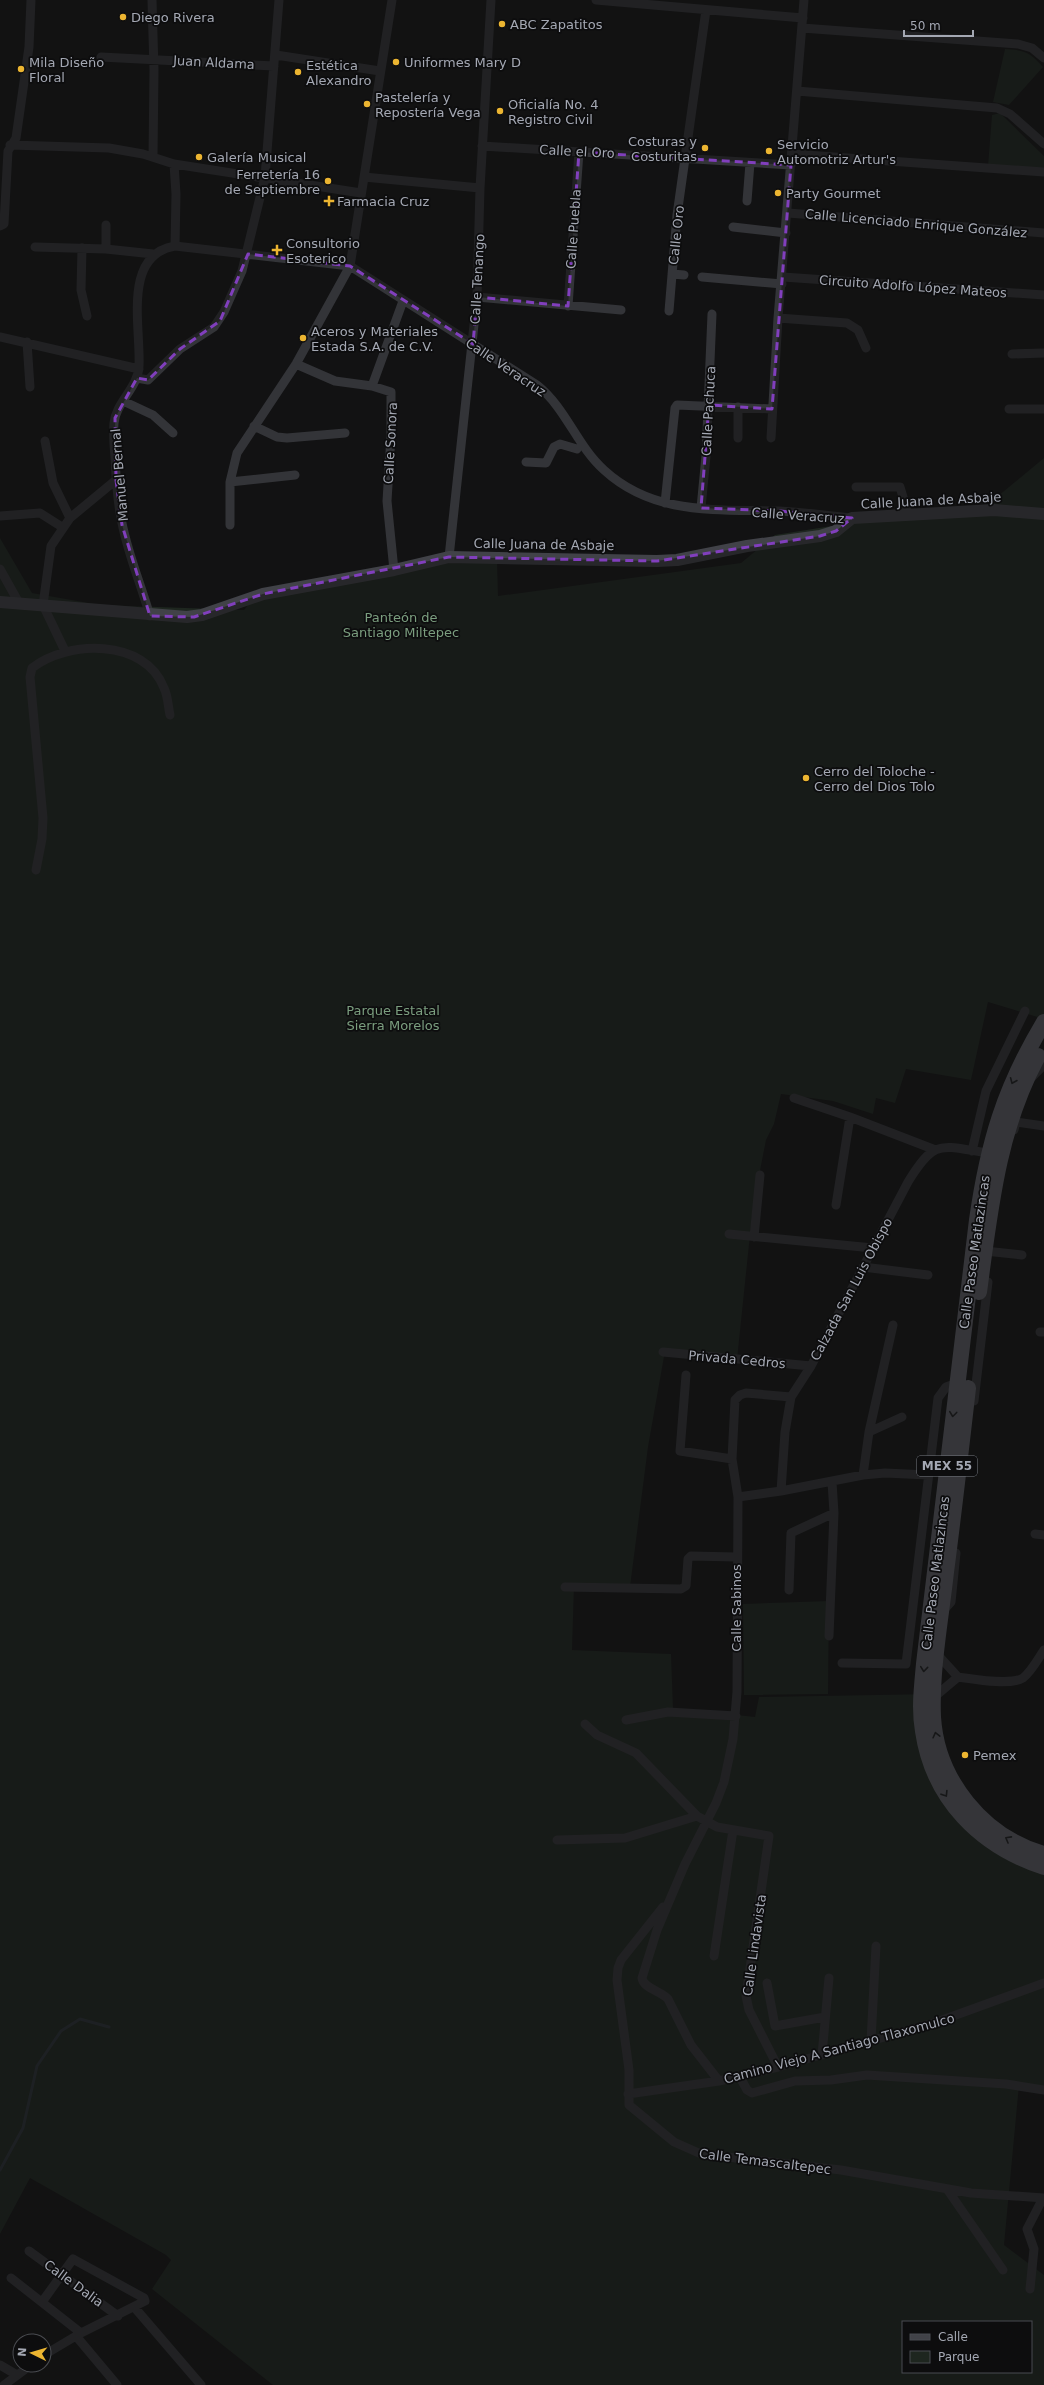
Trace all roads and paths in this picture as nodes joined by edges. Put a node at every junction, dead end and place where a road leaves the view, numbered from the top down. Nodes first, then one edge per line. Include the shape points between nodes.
1 (31, 0) edge
2 (152, 0) edge
3 (279, 0) edge
4 (392, 0) edge
5 (491, 0) edge
6 (596, 0) edge
7 (804, 0) edge
8 (683, 4) edge
9 (706, 10) junction
10 (803, 18) junction
11 (802, 28) junction
12 (276, 55) junction
13 (101, 57) dead end
14 (1044, 58) edge
15 (153, 59) junction
16 (274, 66) junction
17 (380, 71) junction
18 (797, 91) junction
19 (1044, 144) edge
20 (10, 145) junction
21 (482, 146) junction
22 (579, 152) junction
23 (792, 154) junction
24 (153, 157) junction
25 (685, 159) junction
26 (750, 163) junction
27 (174, 164) junction
28 (791, 165) junction
29 (1044, 172) edge
30 (266, 177) junction
31 (364, 177) junction
32 (480, 188) junction
33 (361, 193) junction
34 (747, 201) dead end
35 (788, 213) junction
36 (2, 225) edge
37 (106, 225) dead end
38 (733, 228) dead end
39 (786, 233) junction
40 (1044, 233) edge
41 (175, 246) junction
42 (35, 247) dead end
43 (82, 248) junction
44 (106, 249) junction
45 (153, 254) junction
46 (248, 254) junction
47 (350, 266) junction
48 (672, 274) junction
49 (684, 275) dead end
50 (702, 277) dead end
51 (782, 281) junction
52 (1044, 295) edge
53 (477, 297) junction
54 (404, 301) junction
55 (568, 306) junction
56 (621, 310) dead end
57 (669, 311) dead end
58 (712, 314) dead end
59 (87, 316) dead end
60 (778, 318) junction
61 (0, 337) edge
62 (27, 342) junction
63 (473, 344) junction
64 (866, 348) dead end
65 (1044, 353) edge
66 (1012, 354) dead end
67 (296, 364) junction
68 (138, 373) junction
69 (372, 386) junction
70 (30, 387) dead end
71 (124, 400) junction
72 (709, 405) junction
73 (738, 407) junction
74 (772, 409) junction
75 (1008, 409) dead end
76 (1044, 409) edge
77 (254, 426) junction
78 (173, 433) dead end
79 (345, 434) dead end
80 (738, 438) dead end
81 (771, 438) dead end
82 (45, 441) dead end
83 (577, 449) dead end
84 (526, 462) dead end
85 (294, 475) dead end
86 (116, 480) junction
87 (230, 482) junction
88 (856, 487) dead end
89 (665, 503) junction
90 (701, 508) junction
91 (908, 514) junction
92 (1044, 514) edge
93 (0, 516) edge
94 (70, 518) junction
95 (852, 518) junction
96 (230, 525) dead end
97 (62, 527) junction
98 (449, 557) junction
99 (0, 569) edge
100 (394, 570) junction
101 (0, 602) edge
102 (19, 603) junction
103 (43, 605) junction
104 (150, 616) junction
105 (65, 651) junction
106 (170, 715) dead end
107 (36, 870) dead end
108 (1024, 1011) dead end
109 (1044, 1022) edge
110 (1044, 1044) edge
111 (1044, 1065) edge
112 (1023, 1087) junction
113 (794, 1098) dead end
114 (850, 1117) junction
115 (1044, 1126) edge
116 (933, 1149) junction
117 (972, 1151) junction
118 (988, 1153) junction
119 (760, 1175) dead end
120 (836, 1205) dead end
121 (729, 1234) dead end
122 (754, 1237) junction
123 (873, 1248) junction
124 (988, 1251) junction
125 (1022, 1256) dead end
126 (863, 1267) junction
127 (928, 1275) dead end
128 (973, 1293) junction
129 (893, 1325) dead end
130 (663, 1352) dead end
131 (811, 1366) junction
132 (686, 1375) dead end
133 (957, 1383) junction
134 (791, 1398) junction
135 (902, 1417) dead end
136 (869, 1432) junction
137 (732, 1458) junction
138 (928, 1474) junction
139 (863, 1475) junction
140 (832, 1482) junction
141 (781, 1491) junction
142 (738, 1497) junction
143 (834, 1513) junction
144 (939, 1539) junction
145 (920, 1551) junction
146 (736, 1557) junction
147 (565, 1587) dead end
148 (789, 1590) dead end
149 (942, 1613) junction
150 (829, 1636) dead end
151 (1044, 1650) edge
152 (937, 1654) junction
153 (842, 1663) dead end
154 (958, 1677) junction
155 (933, 1698) junction
156 (736, 1716) junction
157 (626, 1720) dead end
158 (585, 1724) dead end
159 (697, 1816) junction
160 (707, 1822) junction
161 (733, 1830) junction
162 (557, 1840) dead end
163 (1044, 1854) edge
164 (1044, 1867) edge
165 (670, 1899) junction
166 (876, 1946) dead end
167 (714, 1956) dead end
168 (829, 1978) dead end
169 (767, 1983) dead end
170 (1044, 1983) edge
171 (825, 2018) junction
172 (871, 2041) junction
173 (822, 2055) junction
174 (778, 2067) junction
175 (740, 2077) junction
176 (719, 2081) junction
177 (1044, 2090) edge
178 (628, 2094) junction
179 (947, 2189) junction
180 (1043, 2198) edge
181 (29, 2251) dead end
182 (1002, 2270) dead end
183 (62, 2274) junction
184 (11, 2278) dead end
185 (1030, 2289) dead end
186 (42, 2302) junction
187 (136, 2308) junction
188 (118, 2316) junction
189 (78, 2334) junction
190 (52, 2350) edge
191 (0, 2365) edge
192 (20, 2373) edge
193 (17, 2375) junction
194 (4, 2385) edge
195 (117, 2385) edge
196 (201, 2385) edge

1 - 20 street via 29,47 18,130 16,140
2 - 15 street
3 - 12 street
4 - 17 street
5 - 21 street, Calle Tenango
6 - 8 street
7 - 10 street
8 - 9 street
9 - 10 street
9 - 25 street, Calle Oro
10 - 11 street
11 - 14 street via 1018,44 1032,48
11 - 18 street
12 - 16 street
12 - 17 street
13 - 15 street, Juan Aldama
15 - 16 street, Juan Aldama
15 - 24 street
16 - 30 street
17 - 31 street
18 - 19 street via 997,108 1010,114
18 - 23 street
20 - 24 street via 109,148
20 - 36 street
21 - 22 street, Calle el Oro
21 - 32 street, Calle Tenango
22 - 25 street, Calle el Oro
22 - 55 street, Calle Puebla
23 - 28 street
23 - 29 street
24 - 27 street
25 - 26 street, Calle el Oro
25 - 48 street, Calle Oro
26 - 28 street, Calle el Oro
26 - 34 street
27 - 30 street
27 - 41 street
28 - 35 street
30 - 33 street
30 - 46 street
31 - 32 street
31 - 33 street
32 - 53 street, Calle Tenango
33 - 47 street
35 - 39 street
35 - 40 street, Calle Licenciado Enrique González
37 - 44 street
38 - 39 street
39 - 51 street
41 - 45 street
41 - 46 street
42 - 43 street
43 - 44 street
43 - 59 street via 81,290
44 - 45 street
45 - 68 street via 146,262 142,275 138,304
46 - 47 street
46 - 68 street via 234,292 214,327 180,349 148,380
47 - 54 street, Calle Veracruz
47 - 67 street
48 - 49 street
48 - 57 street, Calle Oro
50 - 51 street
51 - 52 street, Circuito Adolfo López Mateos
51 - 60 street
53 - 55 street
53 - 63 street, Calle Tenango
54 - 63 street, Calle Veracruz
54 - 69 street
55 - 56 street
58 - 72 street, Calle Pachuca
60 - 64 street via 847,323 858,330
60 - 74 street
61 - 62 street
62 - 68 street
62 - 70 street
63 - 89 street, Calle Veracruz via 547,393 588,453 606,472 643,497
63 - 98 street, Calle Tenango
65 - 66 street
67 - 69 street, Calle Sonora via 335,381
67 - 77 street
68 - 71 street, Manuel Bernal
69 - 100 street, Calle Sonora via 389,390 392,395 387,501
71 - 78 street via 153,415
71 - 86 street, Manuel Bernal via 116,412 114,425
72 - 73 street
72 - 89 street via 679,404 675,408
72 - 90 street, Calle Pachuca
73 - 74 street
73 - 80 street
74 - 81 street
75 - 76 street
77 - 79 street via 277,437 287,438
77 - 87 street via 237,453
82 - 94 street via 53,482
83 - 84 street via 560,444 554,447 546,463
85 - 87 street
86 - 94 street
86 - 104 street, Manuel Bernal via 122,525
87 - 96 street
88 - 91 street via 900,487
89 - 90 street, Calle Veracruz
90 - 95 street, Calle Veracruz via 724,511 780,511
91 - 92 street, Calle Juana de Asbaje via 994,510
91 - 95 street, Calle Juana de Asbaje
93 - 97 street via 40,513
94 - 97 street
95 - 98 street, Calle Juana de Asbaje via 836,531 820,536 747,546 677,560
97 - 103 street via 51,546
98 - 100 street, Calle Juana de Asbaje
99 - 102 street
100 - 104 street, Calle Juana de Asbaje via 263,594 194,617
101 - 102 street, Calle Juana de Asbaje
102 - 103 street, Calle Juana de Asbaje
103 - 104 street, Calle Juana de Asbaje
103 - 105 street
105 - 106 street via 87,648 118,650 139,659 154,672 164,688
105 - 107 street via 36,665 30,672 43,818
108 - 117 street via 986,1091
109 -> 118 highway, Calle Paseo Matlazincas / MEX 55 via 1012,1082
110 - 112 highway, Calle Paseo Matlazincas / MEX 55
111 - 112 street
112 - 124 highway, Calle Paseo Matlazincas / MEX 55 via 1010,1120 998,1163
113 - 114 street
114 - 116 street
114 - 120 street
115 - 124 street via 1016,1122 1003,1168
116 - 117 street via 943,1147
116 - 123 street, Calzada San Luis Obispo via 922,1160 908,1182
117 - 118 street
118 - 128 highway, Calle Paseo Matlazincas / MEX 55 via 976,1220
119 - 122 street
121 - 122 street
122 - 123 street
123 - 126 street, Calzada San Luis Obispo
124 - 125 street
124 - 128 highway, Calle Paseo Matlazincas / MEX 55
124 - 149 street via 951,1602
126 - 127 street
126 - 131 street, Calzada San Luis Obispo
128 - 133 highway, Calle Paseo Matlazincas / MEX 55
128 - 149 highway, Calle Paseo Matlazincas / MEX 55
129 - 136 street
130 - 131 street, Privada Cedros
131 - 134 street, Calzada San Luis Obispo
132 - 137 street via 680,1451
133 - 138 street via 946,1388 938,1398
133 -> 144 highway, Calle Paseo Matlazincas / MEX 55
134 - 137 street, Calle Sabinos via 746,1393 737,1397
134 - 141 street, Calzada San Luis Obispo via 785,1432
135 - 136 street
136 - 139 street
137 - 142 street, Calle Sabinos
138 - 139 street
138 - 145 street
139 - 140 street
140 - 141 street
140 - 143 street
141 - 142 street
142 - 146 street, Calle Sabinos
143 - 148 street via 791,1533
143 - 150 street
144 - 145 street
144 -> 164 highway, Calle Paseo Matlazincas / MEX 55 via 922,1693 922,1730 929,1758 945,1794 966,1821 994,1844
145 - 153 street via 906,1664
146 - 147 street via 691,1556 688,1559 686,1584 682,1589
146 - 156 street, Calle Sabinos
149 - 152 highway, Calle Paseo Matlazincas / MEX 55
151 - 154 street via 1026,1675 1015,1681
152 - 154 street
152 - 155 highway, Calle Paseo Matlazincas / MEX 55
154 - 155 street
163 -> 155 highway, Calle Paseo Matlazincas / MEX 55 via 1011,1841 991,1828 962,1796 948,1772 937,1741
156 - 157 street via 668,1712
156 - 160 street, Calle Sabinos via 724,1782
158 - 159 street via 597,1735 636,1753
159 - 160 street
159 - 162 street via 625,1838
160 - 161 street
160 - 165 street, Calle Sabinos via 691,1849
161 - 167 street
161 - 174 street, Calle Lindavista via 767,1835 769,1839 746,1996 749,2010
165 - 176 street, Calle Sabinos via 642,1978 645,1984 668,1998 691,2045
165 - 178 street, Calle Temascaltepec via 624,1956 618,1968 618,1993 630,2077
166 - 172 street
168 - 171 street
169 - 171 street via 775,2026
170 - 172 street, Camino Viejo A Santiago Tlaxomulco via 978,2009
171 - 173 street
172 - 173 street, Camino Viejo A Santiago Tlaxomulco
173 - 174 street, Camino Viejo A Santiago Tlaxomulco
174 - 175 street, Camino Viejo A Santiago Tlaxomulco
175 - 176 street, Camino Viejo A Santiago Tlaxomulco
175 - 177 street via 747,2090 752,2093 795,2081 867,2075 1006,2084
176 - 178 street, Camino Viejo A Santiago Tlaxomulco
178 - 179 street, Calle Temascaltepec via 631,2108 674,2142 692,2151 841,2170
179 - 180 street, Calle Temascaltepec
179 - 182 street
180 - 185 street via 1027,2229 1034,2249
181 - 183 street, Calle Dalia
183 - 186 street
183 - 187 street via 73,2259 138,2295 145,2301
183 - 188 street, Calle Dalia
184 - 186 street
186 - 189 street
187 - 188 street
187 - 196 street
188 - 189 street
189 - 190 street
189 - 195 street
191 - 193 street
192 - 193 street
193 - 194 street

